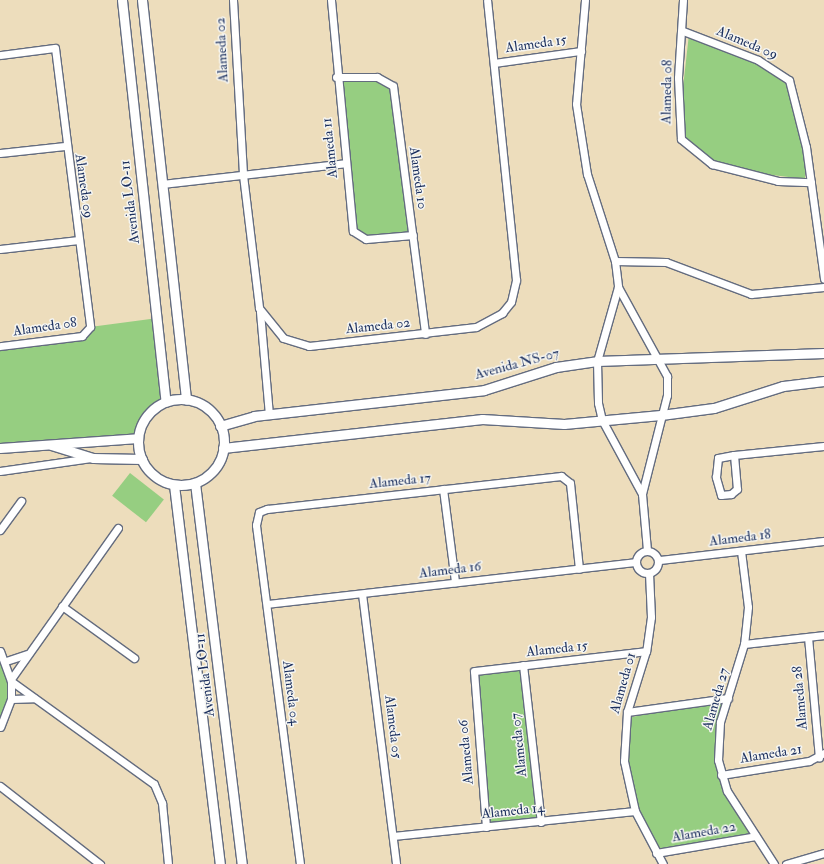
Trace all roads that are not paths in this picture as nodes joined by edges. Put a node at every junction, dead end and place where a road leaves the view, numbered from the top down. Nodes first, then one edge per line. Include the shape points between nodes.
1 (122, 0) edge
2 (142, 0) edge
3 (233, 0) edge
4 (331, 0) edge
5 (487, 0) edge
6 (585, 0) edge
7 (683, 0) edge
8 (683, 31) junction
9 (581, 51) junction
10 (0, 55) edge
11 (494, 63) junction
12 (336, 77) junction
13 (65, 146) junction
14 (0, 153) edge
15 (345, 163) junction
16 (243, 175) junction
17 (811, 182) junction
18 (162, 184) junction
19 (413, 235) junction
20 (78, 240) junction
21 (0, 249) edge
22 (614, 261) junction
23 (824, 279) edge
24 (618, 287) junction
25 (824, 287) edge
26 (259, 308) junction
27 (90, 328) joint
28 (424, 334) junction
29 (0, 346) edge
30 (824, 353) edge
31 (658, 356) junction
32 (597, 361) junction
33 (824, 381) edge
34 (186, 400) junction
35 (166, 402) junction
36 (270, 414) junction
37 (661, 415) junction
38 (602, 420) junction
39 (220, 426) junction
40 (138, 438) junction
41 (46, 443) junction
42 (824, 446) edge
43 (0, 448) edge
44 (223, 448) junction
45 (734, 455) junction
46 (93, 458) junction
47 (142, 459) junction
48 (0, 471) edge
49 (195, 483) junction
50 (174, 485) junction
51 (443, 489) junction
52 (642, 494) junction
53 (21, 501) dead end
54 (256, 526) joint
55 (118, 528) dead end
56 (0, 530) edge
57 (824, 541) edge
58 (647, 550) junction
59 (741, 551) junction
60 (659, 560) junction
61 (636, 562) junction
62 (579, 569) junction
63 (649, 573) junction
64 (455, 582) junction
65 (362, 594) junction
66 (267, 604) junction
67 (62, 606) junction
68 (824, 635) edge
69 (808, 637) junction
70 (744, 644) junction
71 (0, 651) edge
72 (646, 651) junction
73 (28, 654) junction
74 (134, 658) dead end
75 (6, 661) junction
76 (523, 665) junction
77 (472, 674) joint
78 (11, 680) junction
79 (34, 698) junction
80 (728, 698) junction
81 (11, 699) junction
82 (627, 712) junction
83 (0, 727) edge
84 (822, 755) edge
85 (721, 775) junction
86 (0, 786) edge
87 (635, 811) junction
88 (541, 822) junction
89 (486, 827) junction
90 (393, 836) junction
91 (756, 836) junction
92 (656, 853) junction
93 (824, 853) edge
94 (100, 864) edge
95 (168, 864) edge
96 (220, 864) edge
97 (242, 864) edge
98 (300, 864) edge
99 (396, 864) edge
100 (664, 864) edge
101 (774, 864) edge
102 (786, 864) edge

1 - 35 street, Avenida LO-11
2 - 18 street
3 - 16 street, Alameda 02
4 - 12 street, Alameda 11
5 - 11 street, Alameda 02
6 - 9 street
7 - 8 street, Alameda 08
8 - 17 street, Alameda 09 via 758,60 789,80
8 - 17 street, Alameda 08 via 678,78 681,139 712,164 778,181
9 - 11 street, Alameda 15
9 - 22 street via 576,99 580,136 587,174
10 - 13 street, Alameda 09 via 55,48
11 - 28 street, Alameda 02 via 515,291 502,313 489,322 476,327
12 - 15 street, Alameda 11
12 - 19 street, Alameda 10 via 377,77 393,86
13 - 14 street
13 - 20 street, Alameda 09
15 - 16 street
15 - 19 street, Alameda 11 via 352,226 356,235 366,239
16 - 18 street
16 - 26 street, Alameda 02
17 - 23 street, Alameda 09
18 - 34 street
19 - 28 street, Alameda 10
20 - 21 street
20 - 27 street, Alameda 09
22 - 24 street
22 - 25 street via 666,262 751,294
24 - 31 street
24 - 32 street
26 - 28 street, Alameda 02 via 283,338 309,346
26 - 36 street
27 - 29 street, Alameda 08 via 82,336
30 - 31 street, Avenida NS-07 via 711,359
31 - 32 street, Avenida NS-07
31 - 37 street via 667,376
32 - 36 street, Avenida NS-07 via 556,367 484,390
32 - 38 street via 596,388
33 - 37 street via 777,388 714,408
34 - 35 street
34 - 39 street via 201,404
35 - 40 street via 152,410 143,422
36 - 39 street, Avenida NS-07
37 - 38 street
37 - 52 street
38 - 44 street via 564,424 482,419
38 - 52 street
39 - 44 street
40 - 41 street
40 - 47 street
41 - 43 street
41 - 46 street
42 - 45 street
44 - 49 street via 214,469
45 - 45 street via 716,461 718,490 721,495 731,494 737,490
46 - 47 street
46 - 48 street
47 - 50 street via 150,471
49 - 50 street
49 - 97 street, Avenida LO-11
50 - 96 street, Avenida LO-11
51 - 54 street, Alameda 17 via 267,509 259,512
51 - 62 street, Alameda 17 via 558,476 570,483
51 - 64 street
52 - 58 street
53 - 56 street
54 - 66 street, Alameda 04
55 - 67 street
57 - 59 street, Alameda 18
58 - 60 street via 656,554
58 - 61 street via 638,555
59 - 60 street, Alameda 18
59 - 70 street, Alameda 27 via 748,607
60 - 63 street via 658,567
61 - 62 street, Alameda 16
61 - 63 street via 640,570
62 - 64 street, Alameda 16
63 - 72 street, Alameda 01 via 651,617
64 - 65 street, Alameda 16
65 - 66 street, Alameda 16
65 - 90 street, Alameda 05
66 - 98 street, Alameda 04
67 - 73 street
67 - 74 street
68 - 69 street
69 - 70 street
69 - 84 street, Alameda 28
70 - 80 street, Alameda 27
71 - 75 street
72 - 76 street, Alameda 15
72 - 82 street, Alameda 01
73 - 75 street
73 - 78 street
75 - 78 street
76 - 77 street, Alameda 15 via 480,669
76 - 88 street, Alameda 07
77 - 89 street, Alameda 06
78 - 79 street
78 - 81 street
79 - 81 street
79 - 95 street via 154,784 162,803
80 - 82 street
80 - 85 street, Alameda 27 via 718,743
81 - 83 street
82 - 87 street, Alameda 01 via 624,761
84 - 85 street, Alameda 21 via 790,765
85 - 91 street, Alameda 27
86 - 94 street
87 - 88 street, Alameda 14
87 - 92 street, Alameda 01
88 - 89 street, Alameda 14
89 - 90 street, Alameda 14
90 - 99 street, Alameda 05
91 - 92 street, Alameda 22
91 - 101 street, Alameda 27
92 - 100 street, Alameda 01
93 - 102 street

